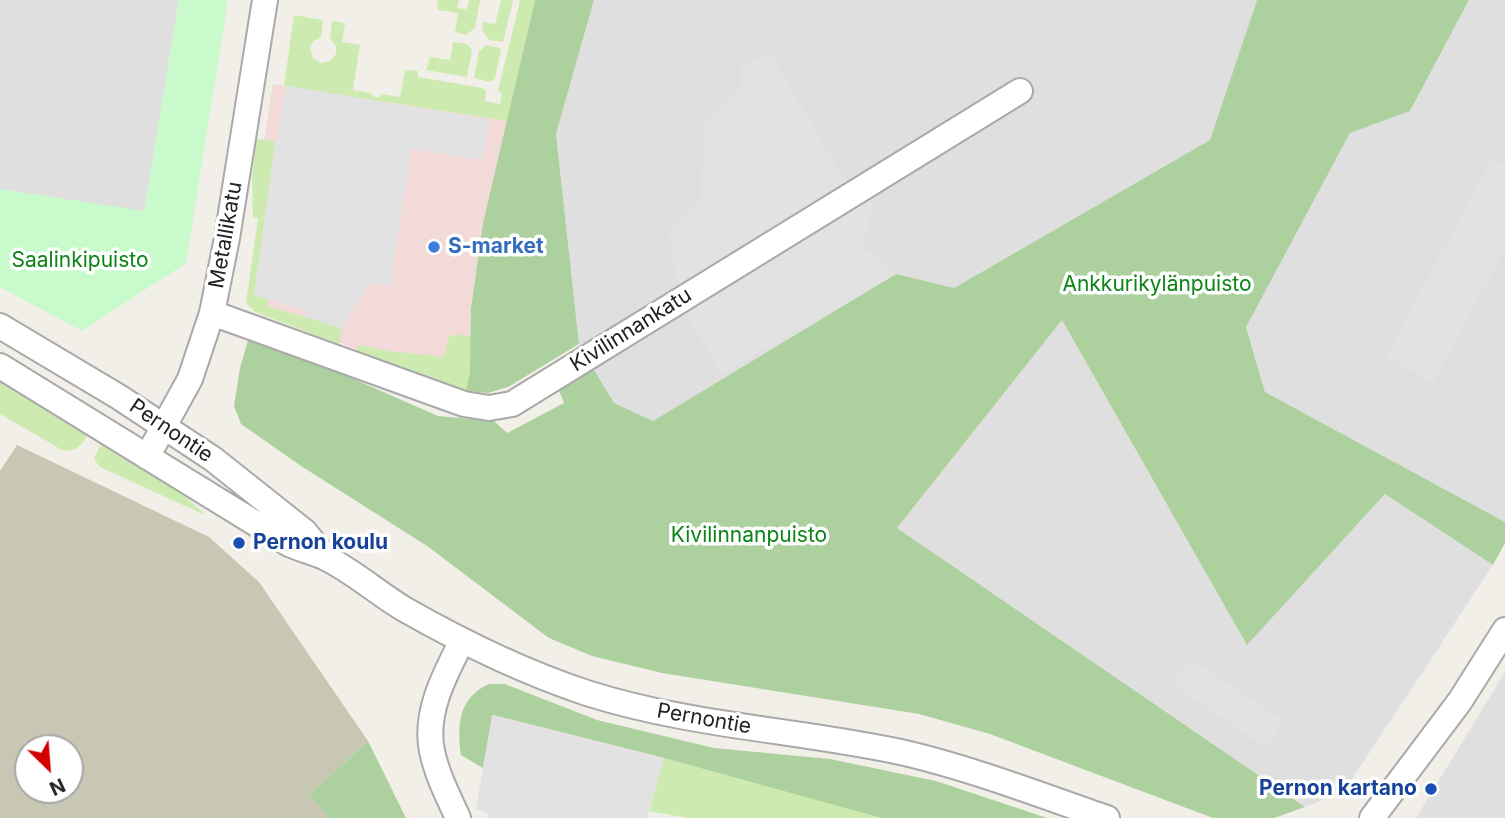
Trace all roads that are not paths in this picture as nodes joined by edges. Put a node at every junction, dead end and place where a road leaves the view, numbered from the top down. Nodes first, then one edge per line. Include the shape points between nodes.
1 (265, 0) edge
2 (1020, 91) dead end
3 (212, 313) junction
4 (0, 326) edge
5 (0, 366) edge
6 (164, 426) junction
7 (148, 457) junction
8 (325, 558) junction
9 (1505, 630) edge
10 (462, 641) junction
11 (458, 818) edge
12 (1107, 818) edge
13 (1372, 818) edge

1 - 3 street, Metallikatu
2 - 3 street, Kivilinnankatu via 512,404 489,408 464,404
3 - 6 street, Metallikatu via 190,379
4 - 6 street, Pernontie
5 - 7 street, Pernontie
6 - 7 street, Metallikatu
6 - 8 street, Pernontie via 305,532
7 - 8 street, Pernontie via 289,544
8 - 10 street, Pernontie
9 - 13 street via 1460,701
10 - 11 street via 443,678 432,720 439,776
10 - 12 street, Pernontie via 540,676 626,705 906,754

